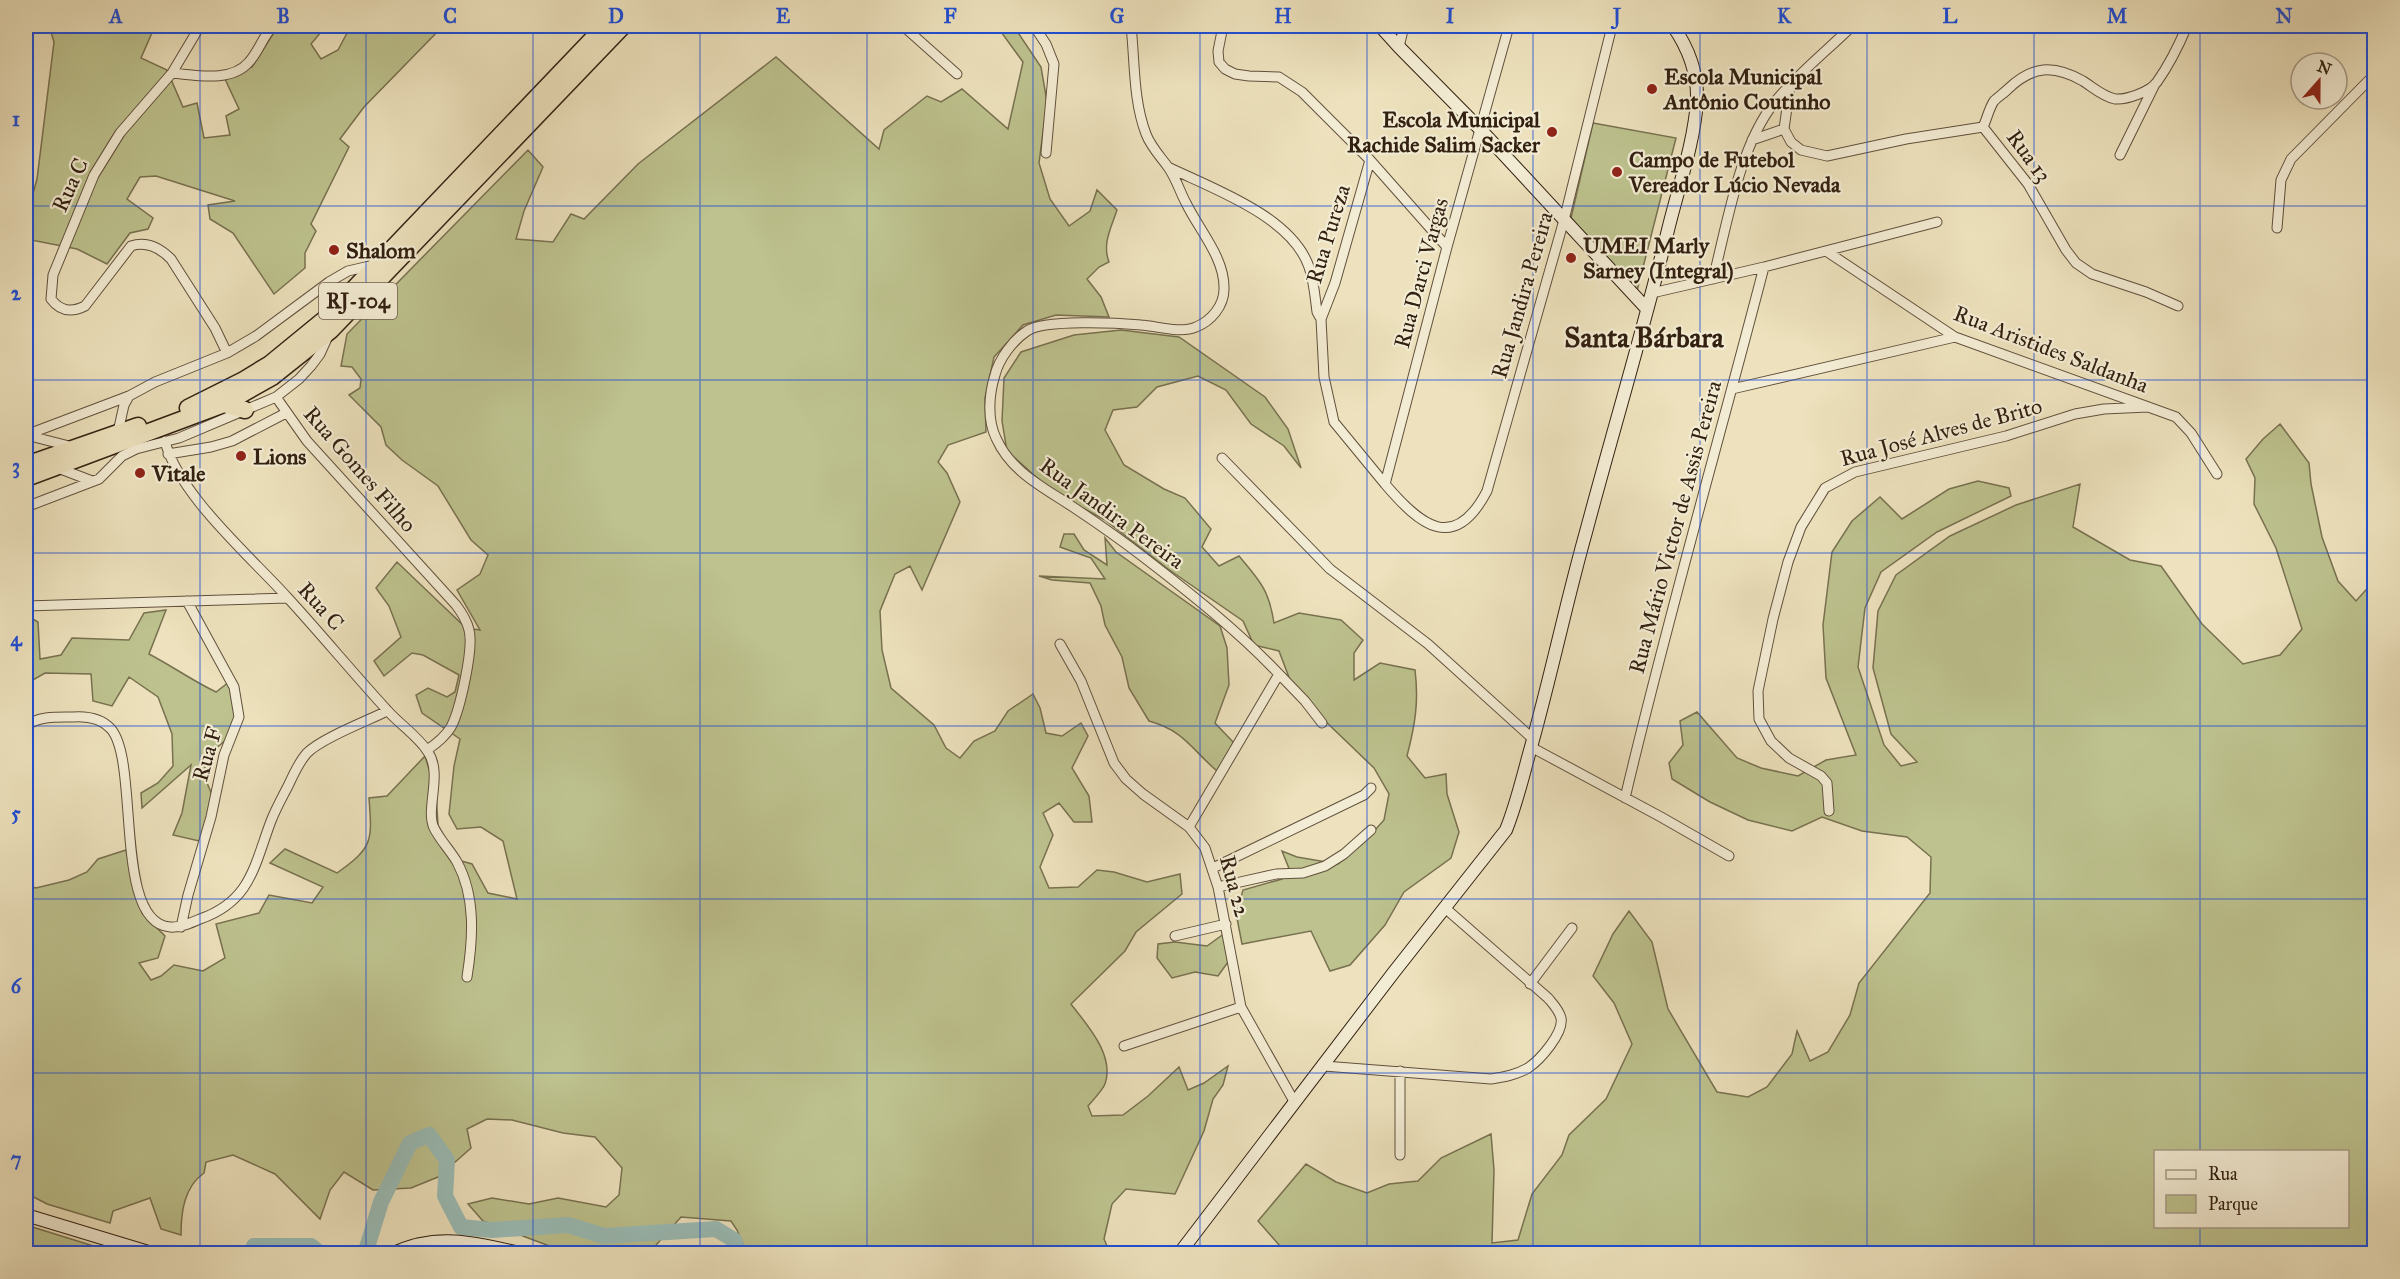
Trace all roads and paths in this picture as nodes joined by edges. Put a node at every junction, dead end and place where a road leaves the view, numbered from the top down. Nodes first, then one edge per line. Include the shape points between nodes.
1 (200, 26) edge
2 (273, 26) edge
3 (605, 26) edge
4 (623, 26) edge
5 (903, 26) edge
6 (1034, 26) edge
7 (1131, 26) edge
8 (1223, 26) edge
9 (1380, 26) edge
10 (1404, 26) edge
11 (1509, 26) edge
12 (1612, 26) edge
13 (1673, 26) edge
14 (1852, 26) edge
15 (2187, 26) edge
16 (1399, 47) junction
17 (172, 73) junction
18 (957, 74) dead end
19 (2374, 75) edge
20 (2156, 84) junction
21 (1790, 86) junction
22 (1983, 127) junction
23 (1784, 129) junction
24 (1481, 130) junction
25 (1752, 140) junction
26 (1046, 153) dead end
27 (2120, 155) dead end
28 (1370, 160) junction
29 (1170, 168) junction
30 (1564, 220) junction
31 (1936, 222) dead end
32 (2277, 228) dead end
33 (1448, 247) junction
34 (1826, 251) junction
35 (377, 264) junction
36 (1764, 267) junction
37 (1713, 279) junction
38 (1652, 293) junction
39 (2178, 306) dead end
40 (1647, 309) junction
41 (1321, 319) junction
42 (331, 330) junction
43 (1955, 337) junction
44 (228, 353) junction
45 (1732, 389) junction
46 (129, 396) junction
47 (276, 397) junction
48 (224, 404) junction
49 (2148, 407) junction
50 (245, 410) junction
51 (286, 414) junction
52 (26, 435) edge
53 (129, 440) junction
54 (165, 441) junction
55 (75, 447) junction
56 (168, 454) junction
57 (1222, 458) dead end
58 (26, 465) edge
59 (56, 467) junction
60 (2217, 474) dead end
61 (26, 478) edge
62 (92, 482) junction
63 (1385, 484) junction
64 (26, 507) edge
65 (288, 598) junction
66 (187, 601) junction
67 (26, 606) edge
68 (1060, 644) dead end
69 (1279, 674) junction
70 (387, 711) junction
71 (1322, 723) dead end
72 (26, 726) edge
73 (1532, 743) junction
74 (427, 750) junction
75 (1371, 789) dead end
76 (1625, 798) junction
77 (1829, 811) dead end
78 (1189, 827) junction
79 (1371, 830) dead end
80 (1729, 856) dead end
81 (1213, 868) junction
82 (1218, 887) junction
83 (1445, 908) junction
84 (1226, 924) junction
85 (181, 927) junction
86 (1572, 928) dead end
87 (1175, 936) dead end
88 (466, 977) dead end
89 (1530, 984) junction
90 (1241, 1007) junction
91 (1124, 1046) dead end
92 (1324, 1066) junction
93 (1400, 1071) junction
94 (1295, 1103) junction
95 (1400, 1155) dead end
96 (26, 1215) edge
97 (155, 1254) edge
98 (392, 1254) edge
99 (523, 1254) edge
100 (1179, 1254) edge

1 - 17 street, Rua C
2 - 17 street via 240,70 209,78
3 - 35 highway, RJ-104
4 - 42 highway, RJ-104
5 - 18 street
6 - 26 street via 1054,63
7 - 29 street, Rua Jandira Pereira via 1139,114 1147,137
8 - 28 street via 1218,51 1225,69 1249,76 1279,76 1291,83
9 - 16 street
10 - 16 street
11 - 24 street, Rua Darci Vargas
12 - 30 street, Rua Jandira Pereira
13 - 38 street via 1693,63 1696,103 1691,140
14 - 21 street
15 - 20 street
16 - 24 street
17 - 44 street, Rua C via 120,133 94,175 53,275 51,299 56,306 68,310 85,306 131,246 150,246 164,251 171,259
19 - 32 street via 2291,159 2281,180
20 - 22 street via 2117,99 2067,74 2049,69 2033,71 1994,102
20 - 27 street
21 - 23 street
21 - 25 street via 1774,103
22 - 23 street, Rua 13 via 1827,156 1802,150 1791,142
22 - 39 street, Rua 13 via 2028,184 2076,263 2092,274
23 - 25 street
24 - 30 street
24 - 33 street, Rua Darci Vargas
25 - 37 street
28 - 33 street
28 - 41 street, Rua Pureza
29 - 41 street via 1261,214 1295,241 1309,266
29 - 69 street, Rua Jandira Pereira via 1186,206 1216,256 1224,289 1219,309 1194,328 1104,323 1028,329 998,366 990,392 991,429 1014,465 1031,482 1142,556 1216,615
30 - 40 street
30 - 63 street, Rua Jandira Pereira via 1487,491 1478,507 1454,527 1438,526 1419,520
31 - 34 street
33 - 63 street, Rua Darci Vargas
34 - 36 street
34 - 43 street, Rua Aristides Saldanha
35 - 44 street via 348,271 329,282
35 - 53 highway, RJ-104 via 325,319 270,364
36 - 37 street
36 - 45 street, Rua Mário Victor de Assis Pereira
37 - 38 street
38 - 40 street
40 - 73 street
41 - 63 street via 1324,377 1334,422
42 - 47 street via 311,366
42 - 48 highway, RJ-104 via 272,377
43 - 45 street
43 - 49 street, Rua Aristides Saldanha
44 - 46 street
45 - 76 street, Rua Mário Victor de Assis Pereira
46 - 52 street
46 - 53 street via 124,405
47 - 50 street
47 - 51 street, Rua Gomes Filho
48 - 50 highway
48 - 53 highway, RJ-104
49 - 60 street, Rua Aristides Saldanha via 2176,417
49 - 77 street, Rua José Alves de Brito via 2075,414 2006,436 1855,471 1825,488 1801,527 1788,562 1758,692 1760,719 1771,741 1827,783
50 - 54 street
51 - 56 street via 231,441
51 - 74 street, Rua Gomes Filho via 465,618 470,647 456,714 444,736
52 - 55 street
53 - 54 street
53 - 55 highway, RJ-104
53 - 59 highway, RJ-104
53 - 62 street via 122,456 104,476
54 - 56 street, Rua C
55 - 58 highway, RJ-104
56 - 65 street, Rua C via 195,497
57 - 73 street via 1330,569 1428,644
59 - 61 highway, RJ-104
59 - 62 street
62 - 64 street
65 - 66 street
65 - 70 street, Rua C
66 - 67 street
66 - 85 street, Rua F via 234,687 239,717 224,755 212,817
68 - 78 street, Rua 22 via 1081,681 1114,763 1143,794
69 - 71 street, Rua Jandira Pereira
69 - 78 street
70 - 74 street, Rua C
70 - 85 street via 308,752 296,768 272,819 255,869 241,891 214,914
72 - 85 street via 39,718 83,716 103,721 111,729 120,752 141,904 157,924
73 - 76 street
73 - 83 street via 1506,830
74 - 88 street via 433,764 432,823 456,861 467,888 473,929
75 - 81 street
76 - 80 street
78 - 81 street, Rua 22 via 1205,848
79 - 82 street via 1325,866
81 - 82 street, Rua 22
82 - 84 street, Rua 22
83 - 89 street
83 - 92 street
84 - 87 street
84 - 90 street, Rua 22
86 - 89 street
89 - 93 street via 1548,998 1562,1020 1553,1043 1529,1067 1491,1079
90 - 91 street
90 - 94 street, Rua 22
92 - 93 street
92 - 94 street
93 - 95 street
94 - 100 street
96 - 97 street
98 - 99 street via 413,1244 439,1240 488,1245

